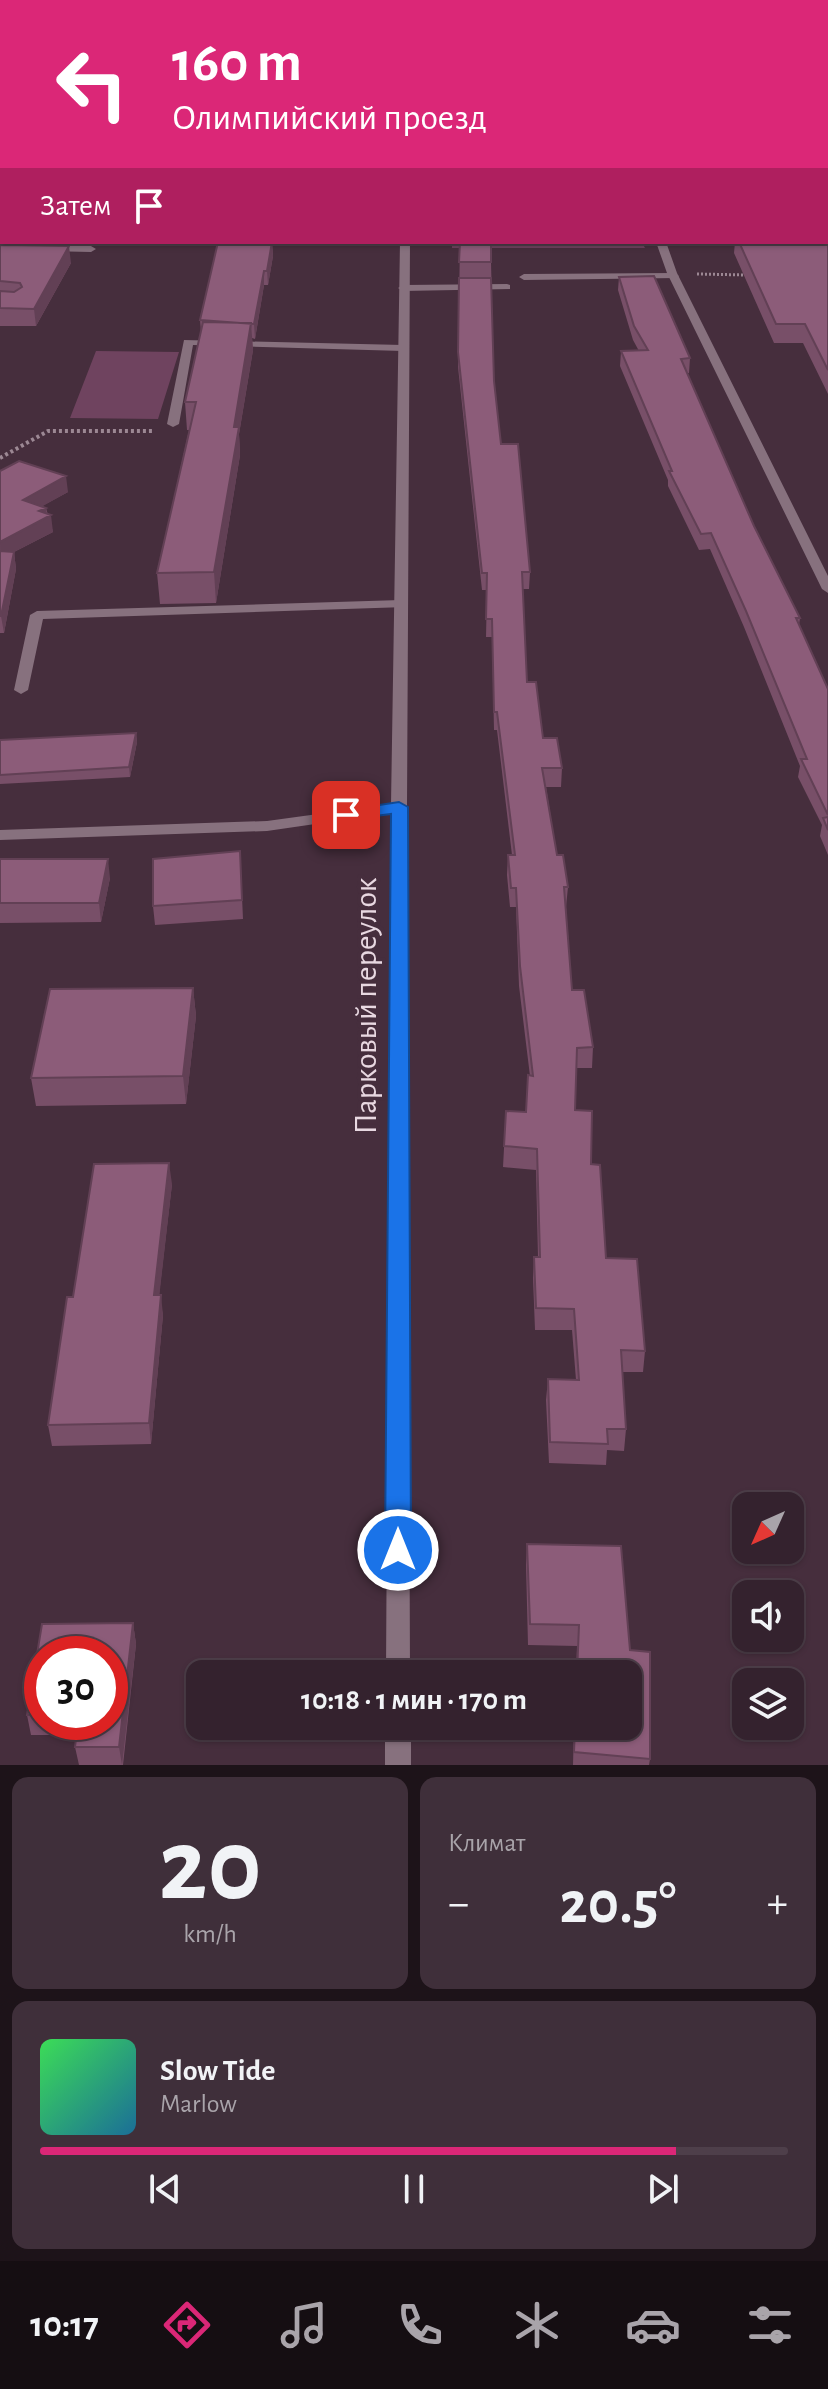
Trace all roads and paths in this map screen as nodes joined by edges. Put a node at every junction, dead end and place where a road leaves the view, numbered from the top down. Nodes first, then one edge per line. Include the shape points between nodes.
1 (405, 244) edge
2 (662, 244) edge
3 (91, 249) dead end
4 (45, 250) edge
5 (673, 275) junction
6 (749, 275) edge
7 (524, 277) dead end
8 (507, 287) dead end
9 (403, 288) junction
10 (403, 348) junction
11 (173, 424) joint
12 (0, 458) edge
13 (828, 589) edge
14 (401, 604) junction
15 (21, 690) dead end
16 (399, 807) junction
17 (0, 835) edge
18 (398, 1660) edge
19 (398, 1740) edge
20 (398, 1765) edge

1 - 9 street, Парковый переулок
2 - 5 street
3 - 4 street
5 - 6 path
5 - 7 street
5 - 13 street
8 - 9 street
9 - 10 street, Парковый переулок
10 - 11 street via 188,342
10 - 14 street, Парковый переулок
11 - 12 path via 172,431 48,431
14 - 15 street via 37,615
14 - 16 street, Парковый переулок
16 - 17 street via 267,826
16 - 18 street, Парковый переулок
19 - 20 street

